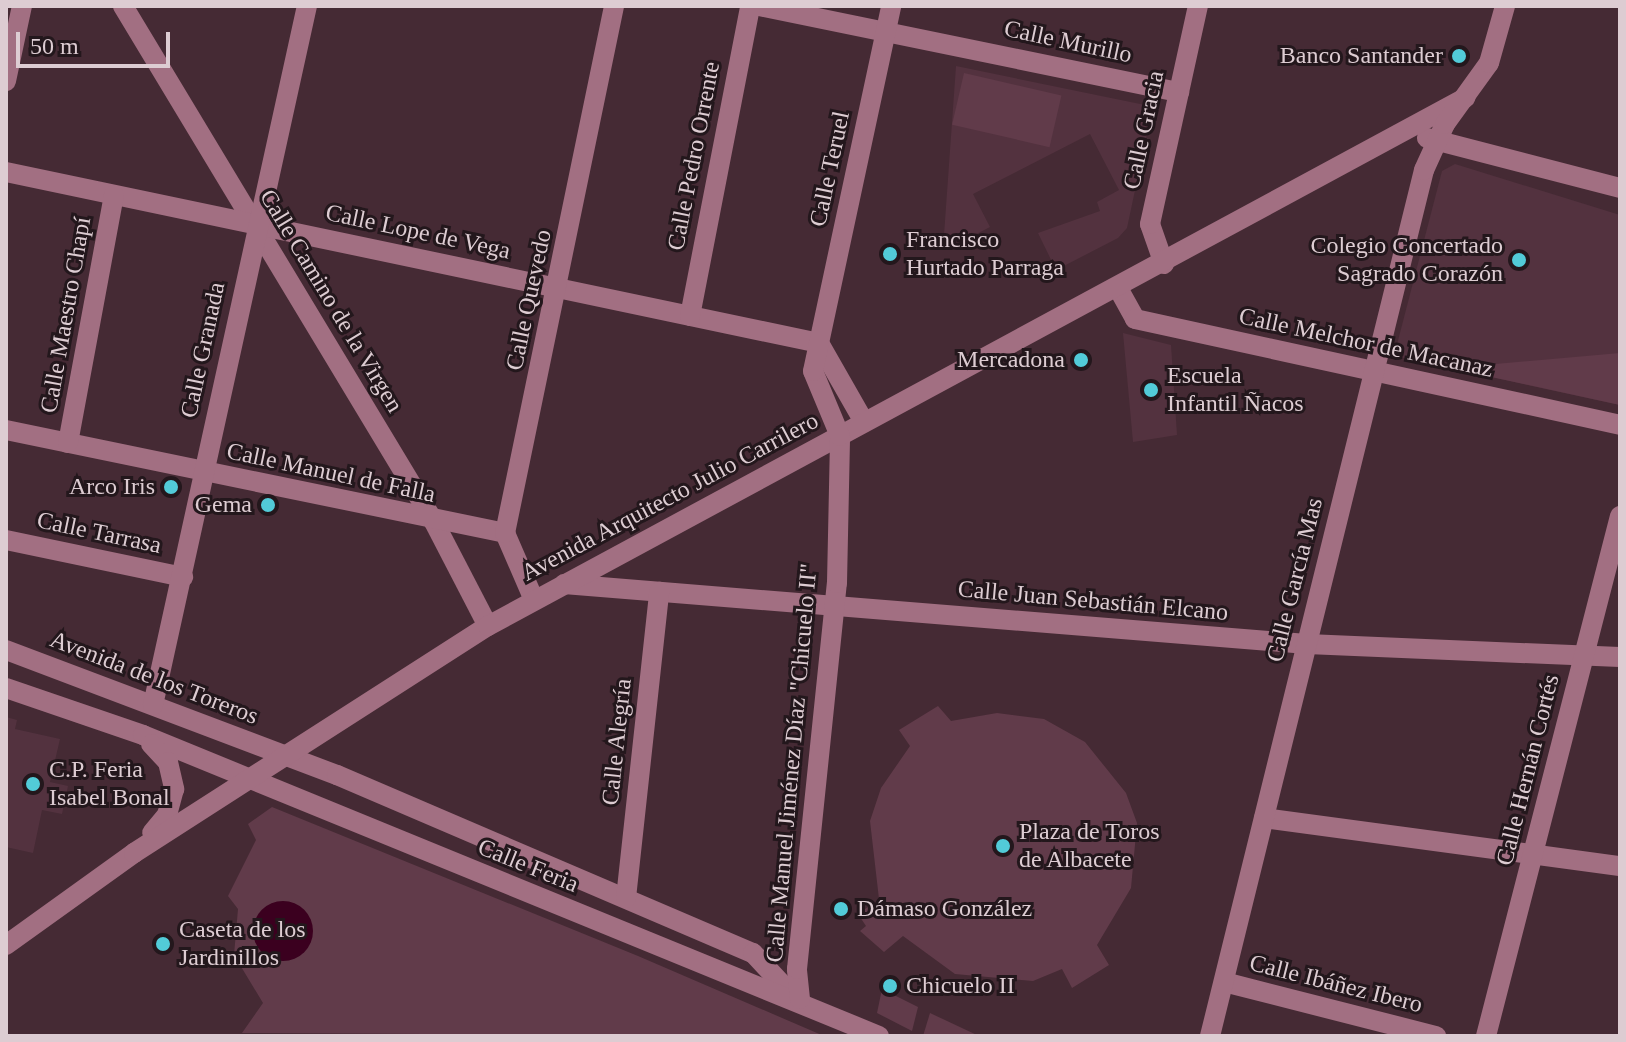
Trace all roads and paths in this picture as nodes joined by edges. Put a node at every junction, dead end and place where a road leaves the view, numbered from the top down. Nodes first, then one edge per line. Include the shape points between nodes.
1 (22, 6) edge
2 (123, 6) edge
3 (307, 6) edge
4 (614, 6) edge
5 (750, 6) edge
6 (759, 6) edge
7 (891, 6) edge
8 (1198, 6) edge
9 (1505, 6) edge
10 (885, 31) junction
11 (6, 81) edge
12 (1179, 92) junction
13 (1465, 98) junction
14 (1436, 138) junction
15 (1388, 143) junction
16 (6, 172) edge
17 (1620, 188) edge
18 (114, 195) junction
19 (257, 225) junction
20 (1164, 264) junction
21 (559, 288) junction
22 (1118, 288) junction
23 (690, 316) junction
24 (819, 343) junction
25 (1373, 370) junction
26 (864, 422) junction
27 (1620, 425) edge
28 (6, 430) edge
29 (840, 436) junction
30 (68, 443) junction
31 (203, 472) junction
32 (1620, 516) edge
33 (434, 522) junction
34 (505, 533) junction
35 (6, 540) edge
36 (183, 577) junction
37 (564, 584) junction
38 (659, 592) junction
39 (534, 600) junction
40 (837, 607) junction
41 (488, 626) junction
42 (1307, 644) junction
43 (6, 650) edge
44 (1583, 655) junction
45 (1620, 657) edge
46 (6, 688) edge
47 (153, 705) junction
48 (143, 735) junction
49 (284, 755) junction
50 (247, 779) junction
51 (1264, 818) junction
52 (134, 853) junction
53 (1535, 855) junction
54 (1620, 866) edge
55 (626, 898) junction
56 (6, 945) edge
57 (1224, 982) junction
58 (796, 997) junction
59 (879, 1036) edge
60 (1210, 1036) edge
61 (1436, 1036) edge
62 (1486, 1036) edge

1 - 11 street
2 - 19 street, Calle Camino de la Virgen
3 - 19 street, Calle Granada
4 - 21 street, Calle Quevedo
5 - 23 street, Calle Pedro Orrente
6 - 10 street, Calle Murillo
7 - 10 street, Calle Teruel
8 - 12 street, Calle Gracia
9 - 13 street, Avenida Arquitecto Julio Carrilero via 1480,81
10 - 12 street, Calle Murillo
10 - 24 street, Calle Teruel
12 - 20 street, Calle Gracia via 1150,224
13 - 14 street, Avenida Arquitecto Julio Carrilero
13 - 15 street, Avenida Arquitecto Julio Carrilero
14 - 15 street, Avenida Arquitecto Julio Carrilero
14 - 17 street, Avenida Arquitecto Julio Carrilero
14 - 25 street, Calle García Mas
15 - 20 street, Avenida Arquitecto Julio Carrilero
16 - 18 street, Calle Lope de Vega
18 - 19 street, Calle Lope de Vega
18 - 30 street, Calle Maestro Chapí
19 - 21 street, Calle Lope de Vega
19 - 31 street, Calle Granada
19 - 33 street, Calle Camino de la Virgen
20 - 22 street, Avenida Arquitecto Julio Carrilero
21 - 23 street, Calle Lope de Vega
21 - 34 street, Calle Quevedo
22 - 25 street, Calle Melchor de Macanaz via 1135,319
22 - 26 street, Avenida Arquitecto Julio Carrilero
23 - 24 street, Calle Lope de Vega
24 - 26 street
24 - 29 street, Calle Teruel via 813,371
25 - 27 street, Calle Melchor de Macanaz
25 - 42 street, Calle García Mas
26 - 29 street, Avenida Arquitecto Julio Carrilero
28 - 30 street, Calle Manuel de Falla
29 - 37 street, Avenida Arquitecto Julio Carrilero
29 - 40 street, Calle Manuel Jiménez Díaz "Chicuelo II"
30 - 31 street, Calle Manuel de Falla
31 - 33 street, Calle Manuel de Falla
31 - 36 street, Calle Granada
32 - 44 street, Calle Hernán Cortés
33 - 34 street, Calle Manuel de Falla
33 - 41 street, Calle Camino de la Virgen
34 - 39 street
35 - 36 street, Calle Tarrasa
36 - 47 street, Calle Granada
37 - 38 street, Calle Juan Sebastián Elcano
37 - 39 street, Avenida Arquitecto Julio Carrilero
38 - 40 street, Calle Juan Sebastián Elcano
38 - 55 street, Calle Alegría
39 - 41 street, Avenida Arquitecto Julio Carrilero
40 - 42 street, Calle Juan Sebastián Elcano
40 - 58 street, Calle Manuel Jiménez Díaz "Chicuelo II"
41 - 49 street, Avenida Arquitecto Julio Carrilero
42 - 44 street, Calle Juan Sebastián Elcano
42 - 51 street, Calle García Mas
43 - 47 street, Avenida de los Toreros
44 - 45 street, Calle Juan Sebastián Elcano
44 - 53 street, Calle Hernán Cortés
46 - 48 street
47 - 49 street, Avenida de los Toreros
48 - 50 street
48 - 52 street via 168,762 174,789 167,815
49 - 50 street, Avenida Arquitecto Julio Carrilero
49 - 55 street, Calle Feria
50 - 52 street, Avenida Arquitecto Julio Carrilero
50 - 58 street, Calle Feria
51 - 53 street
51 - 57 street, Calle García Mas
52 - 56 street, Avenida Arquitecto Julio Carrilero
53 - 54 street
53 - 62 street, Calle Hernán Cortés
55 - 58 street, Calle Feria via 753,953
57 - 60 street, Calle García Mas
57 - 61 street, Calle Ibáñez Ibero
58 - 59 street, Calle Feria

